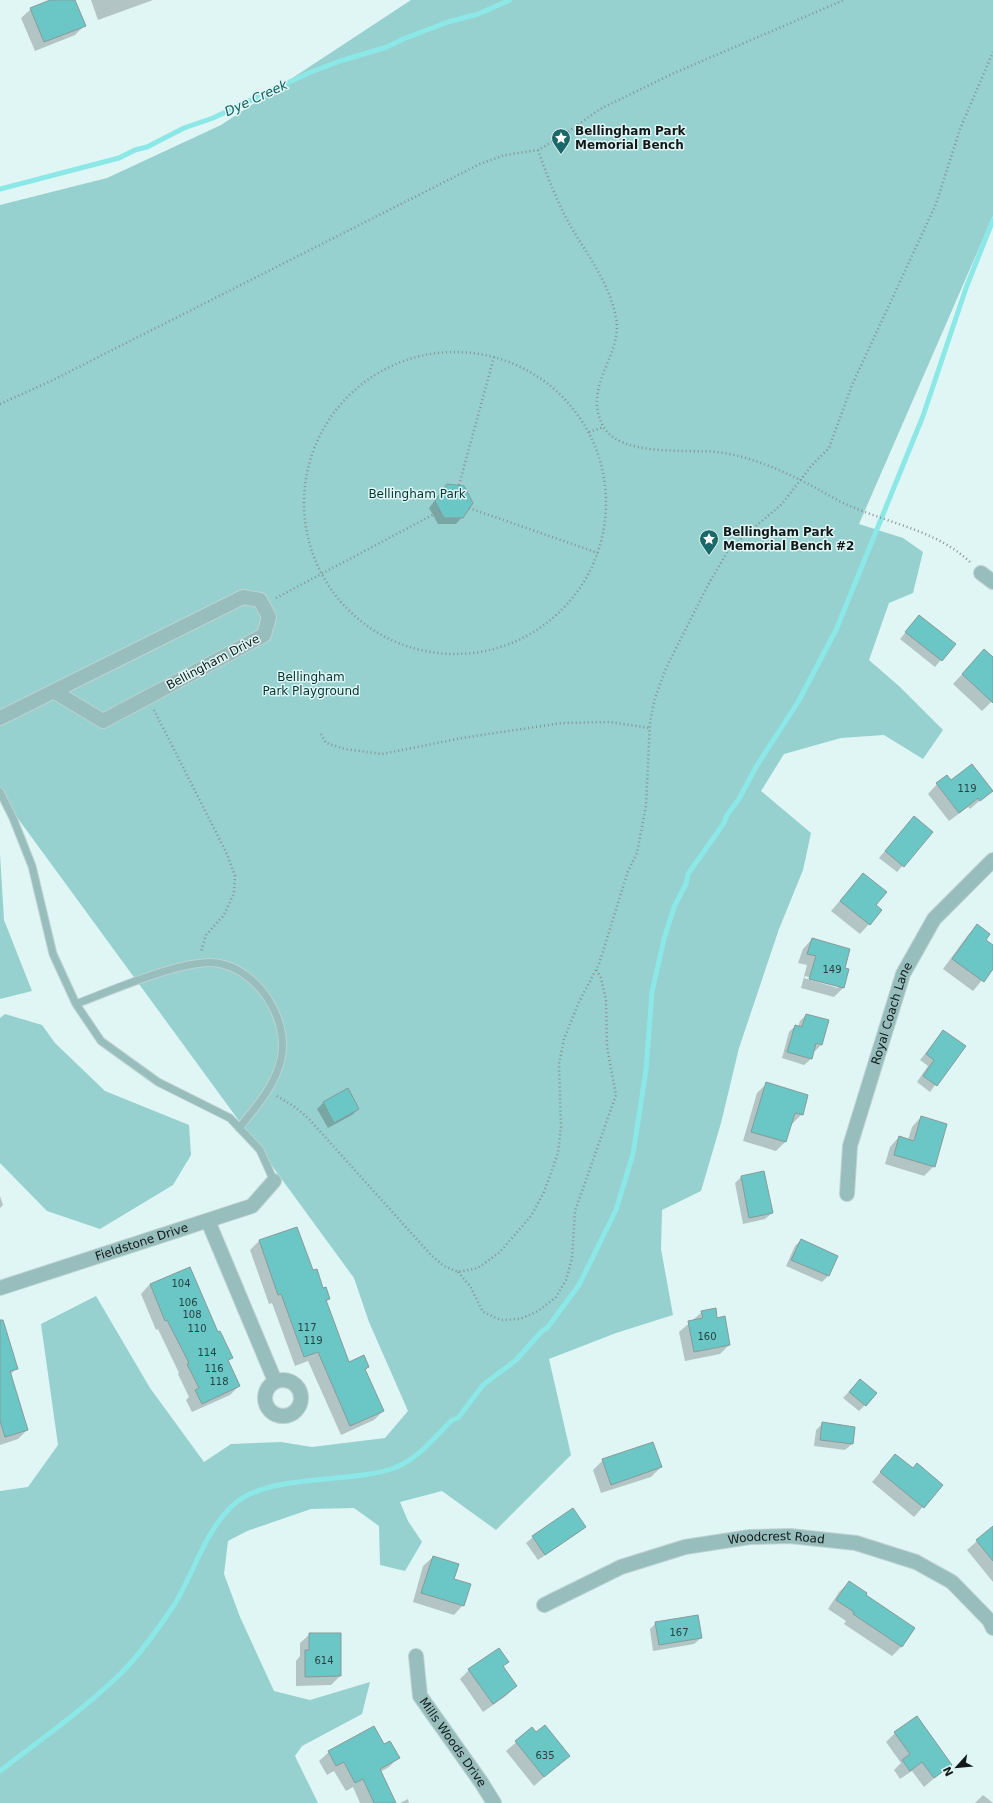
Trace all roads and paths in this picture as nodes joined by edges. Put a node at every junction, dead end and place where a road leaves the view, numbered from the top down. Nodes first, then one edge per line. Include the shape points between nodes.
1 (844, 0) edge
2 (993, 52) edge
3 (538, 150) junction
4 (494, 357) junction
5 (0, 404) edge
6 (604, 427) junction
7 (589, 432) junction
8 (800, 480) junction
9 (459, 485) dead end
10 (470, 508) dead end
11 (440, 511) dead end
12 (598, 553) junction
13 (981, 572) joint
14 (322, 574) junction
15 (993, 582) edge
16 (263, 605) junction
17 (55, 692) junction
18 (147, 698) junction
19 (0, 718) edge
20 (650, 728) junction
21 (321, 734) dead end
22 (0, 792) edge
23 (993, 862) edge
24 (198, 963) junction
25 (596, 969) junction
26 (76, 1004) junction
27 (268, 1091) junction
28 (239, 1128) junction
29 (274, 1181) joint
30 (847, 1194) dead end
31 (208, 1220) junction
32 (458, 1272) junction
33 (0, 1288) edge
34 (275, 1381) dead end
35 (544, 1605) dead end
36 (993, 1628) edge
37 (416, 1656) dead end
38 (494, 1803) edge

1 - 3 path via 672,74 600,109
2 - 8 path via 960,129 936,204 852,385 829,448
3 - 5 path via 505,155 480,164 51,382
3 - 6 path via 566,218 609,293 617,319 616,338 597,394 597,409
4 - 7 path via 518,365 539,377 559,393
4 - 9 path
4 - 14 path via 467,352 440,352 414,357 377,374 345,399 329,420 316,444 308,469 304,496 307,530
6 - 7 path
6 - 8 path via 618,440 639,448 740,456
7 - 12 path via 599,455 605,479 606,510
8 - 13 path via 854,508 914,529 957,549
8 - 20 path via 782,504 729,549 666,668 655,698
10 - 12 path
11 - 14 path
12 - 14 path via 588,577 572,600 553,619 531,635 507,646 481,653 427,652 377,633 356,617 337,597
13 - 15 street
14 - 16 path
16 - 17 street via 260,600 243,597
16 - 18 street, Bellingham Drive via 269,617 264,635
17 - 18 street, Bellingham Drive via 103,721
17 - 19 street
18 - 24 path via 227,854 235,876 234,893 224,915 206,935
20 - 21 path via 610,722 562,723 462,738 382,754 345,749 326,743
20 - 25 path via 646,806 637,853 628,871
22 - 26 lane via 32,866 53,954
23 - 30 street, Royal Coach Lane via 934,919 903,974 850,1146
24 - 26 lane via 157,974
24 - 27 lane via 230,966 253,980 271,1001 281,1030 281,1059
25 - 32 path via 564,1039 559,1064 561,1127 558,1153 544,1192 531,1216 500,1252 478,1268
25 - 32 path via 606,1000 607,1047 616,1095 575,1211 572,1258 566,1280 556,1297 538,1312 520,1319 501,1320 483,1312 470,1286
26 - 28 lane via 101,1041 158,1082 230,1118
27 - 28 lane
27 - 32 path via 308,1118 431,1255 444,1266
28 - 29 lane via 260,1150
29 - 31 street, Fieldstone Drive via 252,1206
31 - 33 street, Fieldstone Drive
31 - 34 street
35 - 36 street, Woodcrest Road via 621,1567 685,1547 750,1537 790,1536 856,1543 916,1562 952,1582 989,1620
37 - 38 street, Mills Woods Drive via 420,1696

